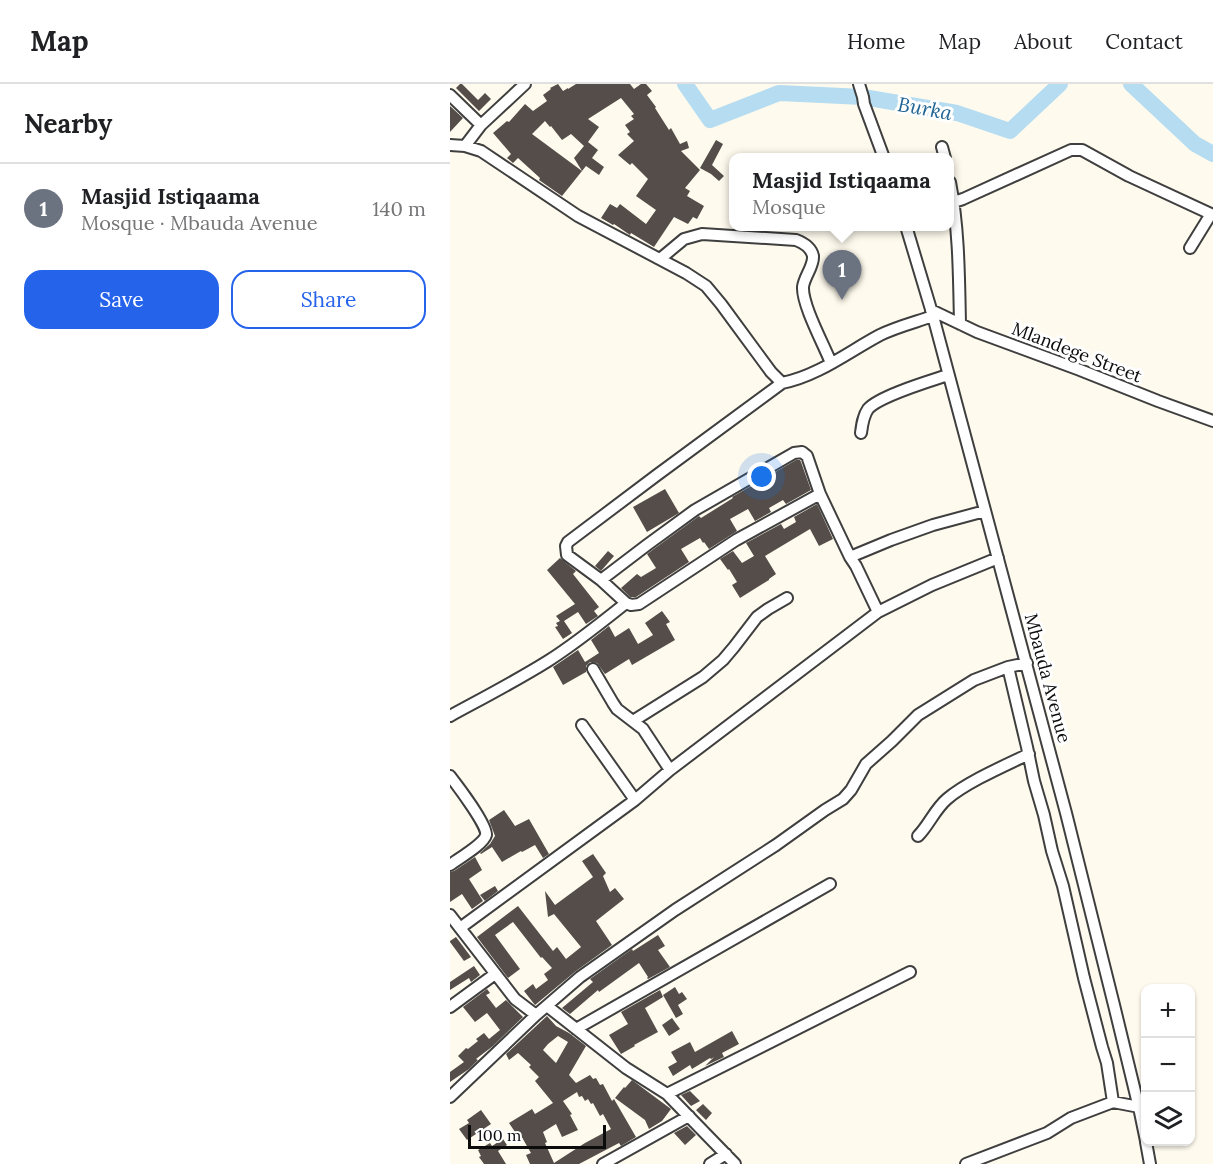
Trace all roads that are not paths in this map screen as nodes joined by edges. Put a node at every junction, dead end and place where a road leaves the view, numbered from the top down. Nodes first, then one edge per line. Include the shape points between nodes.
1 (525, 84) edge
2 (859, 84) edge
3 (450, 95) edge
4 (481, 125) junction
5 (450, 145) edge
6 (465, 146) junction
7 (882, 153) edge
8 (954, 202) joint
9 (1212, 215) edge
10 (908, 231) edge
11 (1190, 248) dead end
12 (660, 259) junction
13 (932, 313) junction
14 (960, 324) junction
15 (831, 363) junction
16 (948, 375) junction
17 (782, 383) junction
18 (1213, 422) edge
19 (861, 433) dead end
20 (820, 494) junction
21 (985, 511) junction
22 (850, 557) junction
23 (998, 558) junction
24 (601, 580) junction
25 (787, 598) dead end
26 (626, 603) junction
27 (878, 612) junction
28 (1027, 663) junction
29 (1008, 667) junction
30 (593, 669) dead end
31 (450, 716) edge
32 (633, 721) junction
33 (582, 724) dead end
34 (1029, 754) junction
35 (670, 770) junction
36 (450, 776) edge
37 (635, 800) junction
38 (918, 836) dead end
39 (450, 865) edge
40 (830, 884) dead end
41 (450, 915) edge
42 (460, 928) junction
43 (910, 972) dead end
44 (495, 974) junction
45 (547, 1006) junction
46 (450, 1007) edge
47 (536, 1015) junction
48 (576, 1029) junction
49 (667, 1094) junction
50 (450, 1097) edge
51 (1113, 1102) junction
52 (1139, 1107) junction
53 (690, 1116) junction
54 (1141, 1117) edge
55 (1147, 1146) edge
56 (726, 1155) junction
57 (603, 1164) edge
58 (710, 1164) edge
59 (735, 1164) edge
60 (966, 1164) edge
61 (1150, 1164) edge

1 - 4 street
2 - 7 street
3 - 4 street
4 - 6 street
5 - 6 street
6 - 12 street via 481,151 578,216
8 - 9 street via 1078,149
8 - 14 street
9 - 11 street
10 - 13 street, Mbauda Avenue
12 - 15 street via 684,239 702,234 803,243 813,258 803,296
12 - 17 street via 706,286
13 - 14 street, Mlandege Street
13 - 15 street via 882,334
13 - 16 street, Mbauda Avenue
14 - 18 street, Mlandege Street
15 - 17 street
16 - 19 street via 874,404 867,410
16 - 21 street, Mbauda Avenue
17 - 24 street via 568,542 567,555
20 - 22 street
20 - 24 street via 807,456 794,453 695,510
20 - 26 street via 736,540 644,602
21 - 22 street via 933,525
21 - 23 street, Mbauda Avenue
22 - 27 street
23 - 27 street
23 - 28 street, Mbauda Avenue
24 - 26 street
25 - 32 street via 757,617 734,648 703,676
26 - 31 street via 550,660
27 - 35 street
28 - 29 street
28 - 52 street, Mbauda Avenue
29 - 34 street
29 - 45 street via 974,680 918,715 866,764 843,799 622,947
30 - 32 street via 617,709
32 - 35 street
33 - 37 street
34 - 38 street via 948,798
34 - 51 street via 1107,1063
35 - 37 street
36 - 39 street via 486,830 482,842
37 - 42 street
40 - 48 street
41 - 42 street
42 - 44 street
43 - 49 street
44 - 46 street
44 - 47 street via 515,999
45 - 47 street
45 - 48 street
47 - 50 street
48 - 49 street
49 - 53 street
51 - 52 street
51 - 60 street
52 - 54 street, Mbauda Avenue
53 - 56 street
53 - 57 street
55 - 61 street, Mbauda Avenue
56 - 58 street
56 - 59 street

